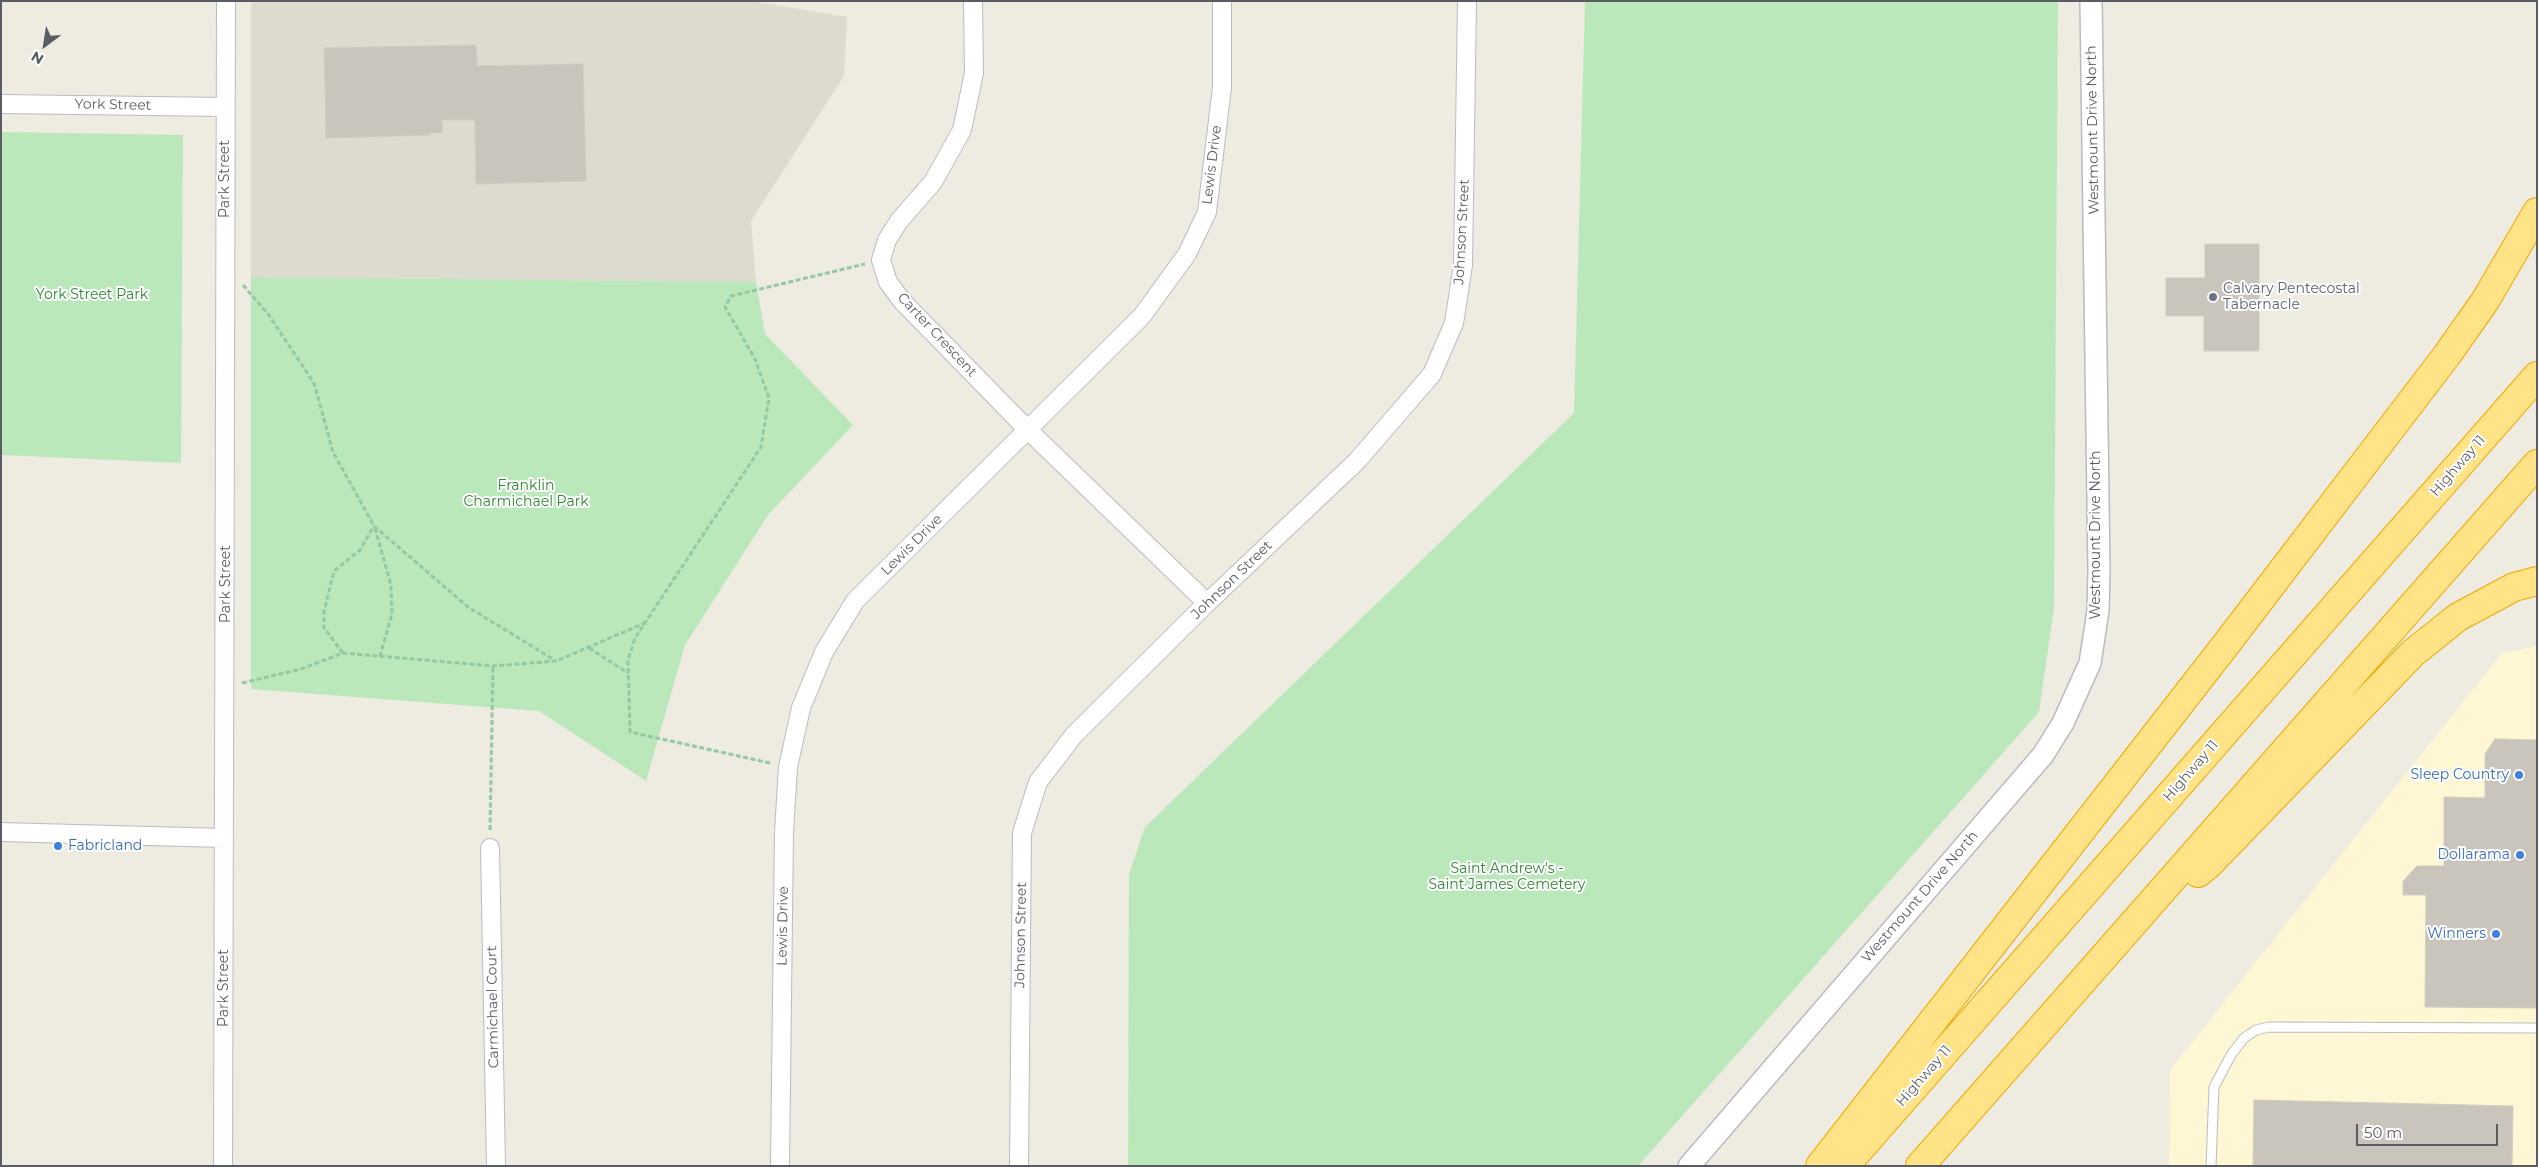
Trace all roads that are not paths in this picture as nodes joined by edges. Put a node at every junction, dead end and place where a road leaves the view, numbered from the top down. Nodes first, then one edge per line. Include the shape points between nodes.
1 (226, 1) edge
2 (973, 1) edge
3 (1222, 1) edge
4 (1467, 1) edge
5 (2091, 1) edge
6 (1, 104) edge
7 (226, 107) junction
8 (2537, 212) edge
9 (2537, 376) edge
10 (1027, 429) junction
11 (2537, 464) edge
12 (2537, 581) edge
13 (1207, 603) junction
14 (1, 832) edge
15 (224, 838) junction
16 (490, 848) road end
17 (2141, 915) junction
18 (2537, 1028) edge
19 (223, 1166) edge
20 (496, 1166) edge
21 (780, 1166) edge
22 (1020, 1166) edge
23 (1690, 1166) edge
24 (1820, 1166) edge
25 (1846, 1166) edge
26 (1920, 1166) edge
27 (2211, 1166) edge

1 - 7 street, Park Street
2 - 10 street, Carter Crescent via 974,73 962,130 933,182 887,240 881,260 888,282 902,300
3 - 10 street, Lewis Drive via 1222,87 1207,212 1188,254 1142,316
4 - 13 street, Johnson Street via 1463,265 1454,323 1436,365 1432,374 1357,461
5 - 23 street, Westmount Drive North via 2099,572 2098,611 2090,663 2063,723 2043,755
6 - 7 street, York Street
7 - 15 street, Park Street
8 - 24 highway via 2486,301 2447,355
9 - 25 highway, Highway 11
10 - 13 street, Carter Crescent
10 - 21 street, Lewis Drive via 856,601 824,652 801,708 788,767 784,832
11 - 17 highway
12 - 17 highway via 2514,587 2458,617 2413,654 2208,865
13 - 22 street, Johnson Street via 1074,735 1038,782 1022,834
14 - 15 street
15 - 19 street, Park Street
16 - 20 street, Carmichael Court
17 - 26 highway
18 - 27 lane via 2269,1027 2256,1030 2244,1038 2231,1055 2214,1087

